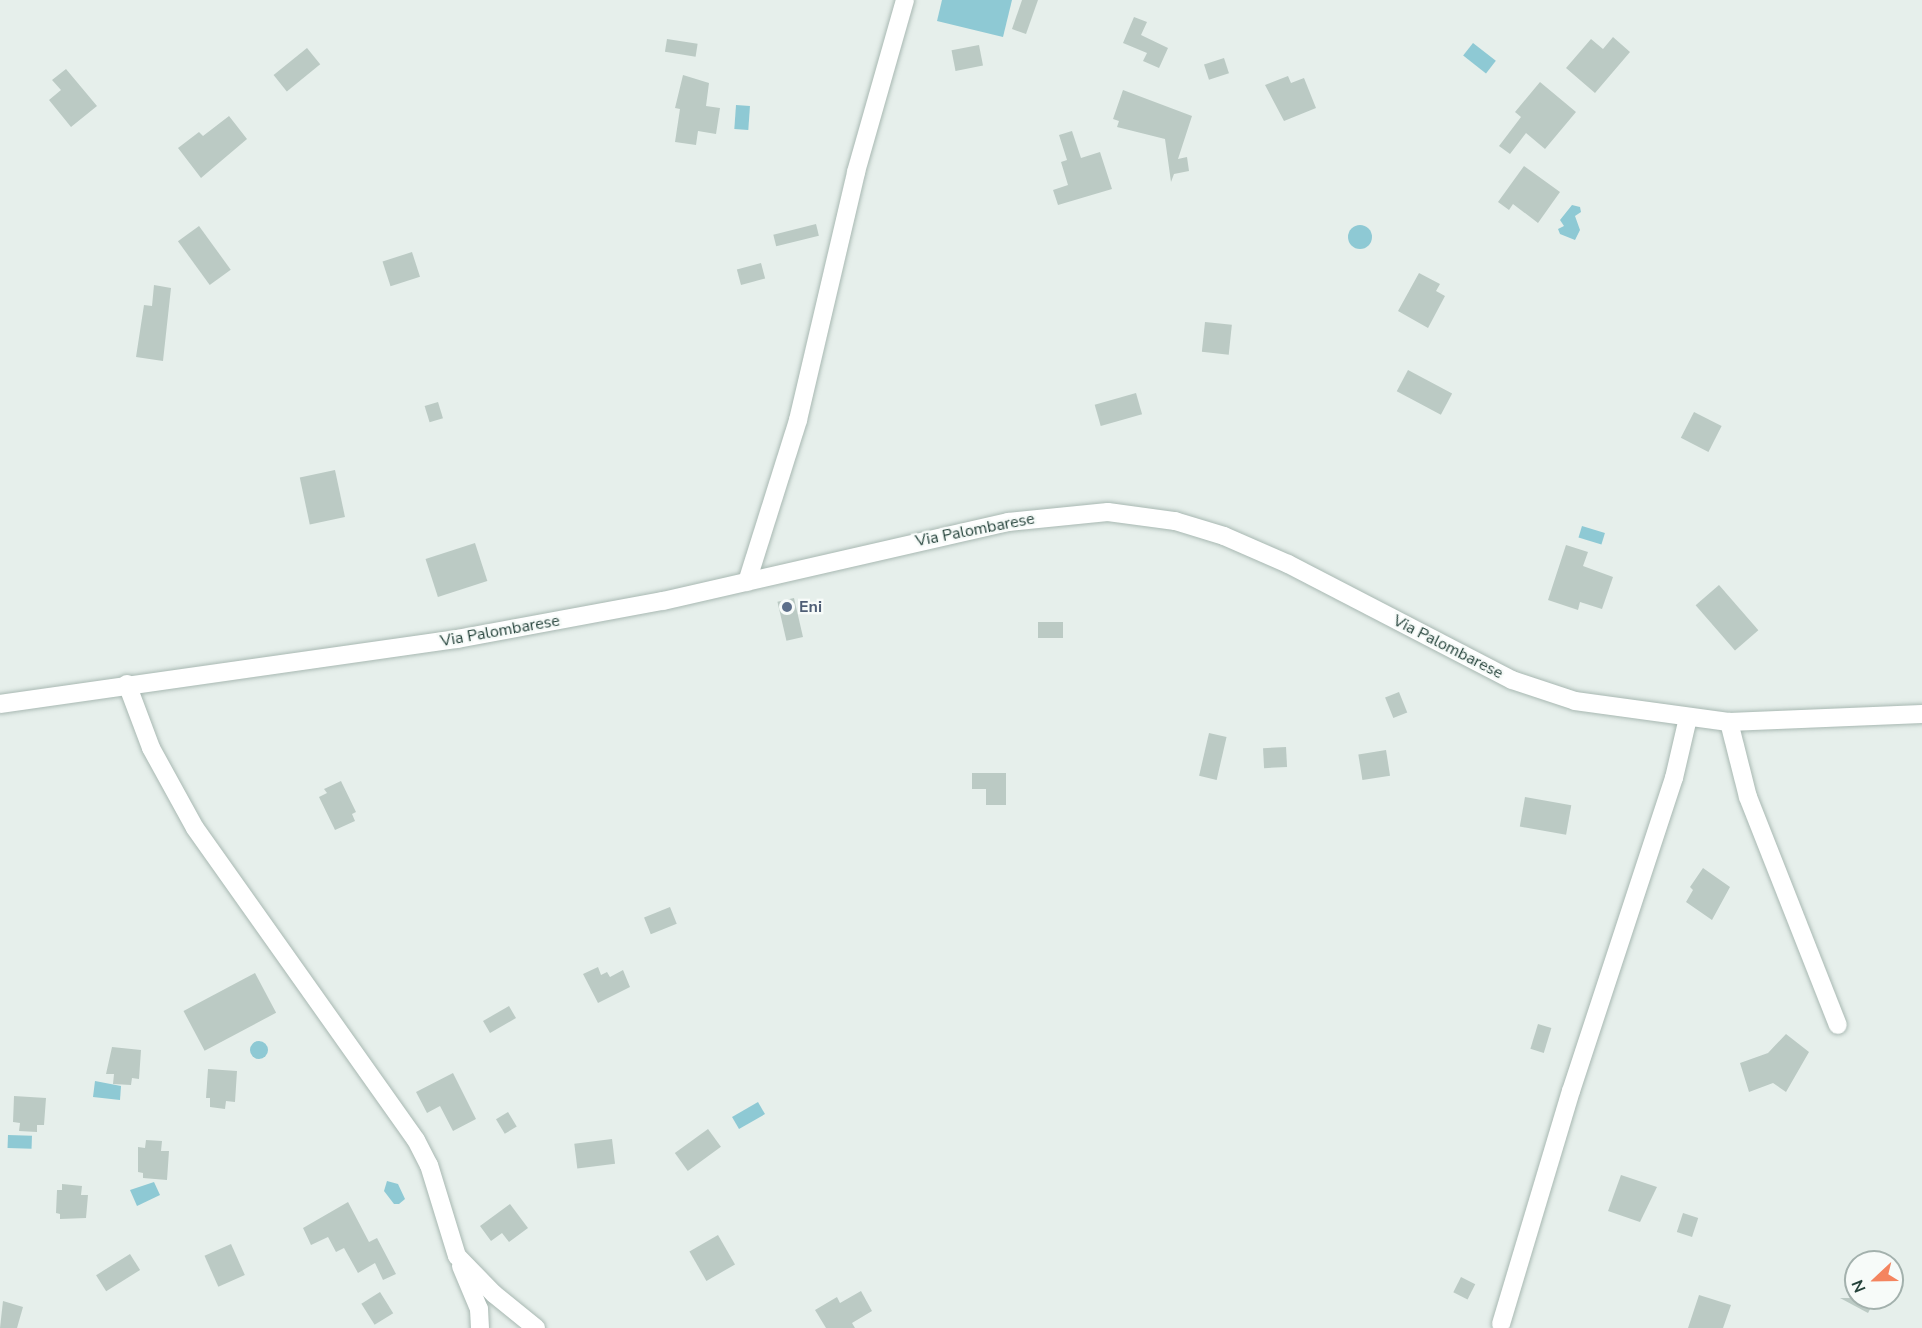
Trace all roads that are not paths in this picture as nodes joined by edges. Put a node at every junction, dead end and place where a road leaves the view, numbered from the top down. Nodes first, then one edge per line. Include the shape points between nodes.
1 (905, 0) edge
2 (747, 582) junction
3 (127, 684) junction
4 (0, 704) edge
5 (1922, 714) edge
6 (1688, 718) junction
7 (1729, 722) junction
8 (1838, 1025) dead end
9 (457, 1256) junction
10 (1500, 1327) edge
11 (480, 1328) edge
12 (536, 1328) edge

1 - 2 street via 856,172 796,427
2 - 3 street, Via Palombarese via 419,646
2 - 6 street, Via Palombarese via 1017,520 1073,513 1140,514 1192,525 1256,549 1537,690 1589,704
3 - 4 street, Via Palombarese
3 - 9 street via 154,754 195,828 416,1140 429,1165
5 - 7 street, Via Palombarese
6 - 7 street, Via Palombarese
6 - 10 street via 1674,778 1571,1091
7 - 8 street via 1743,784
9 - 11 street via 479,1309
9 - 12 street via 494,1294

